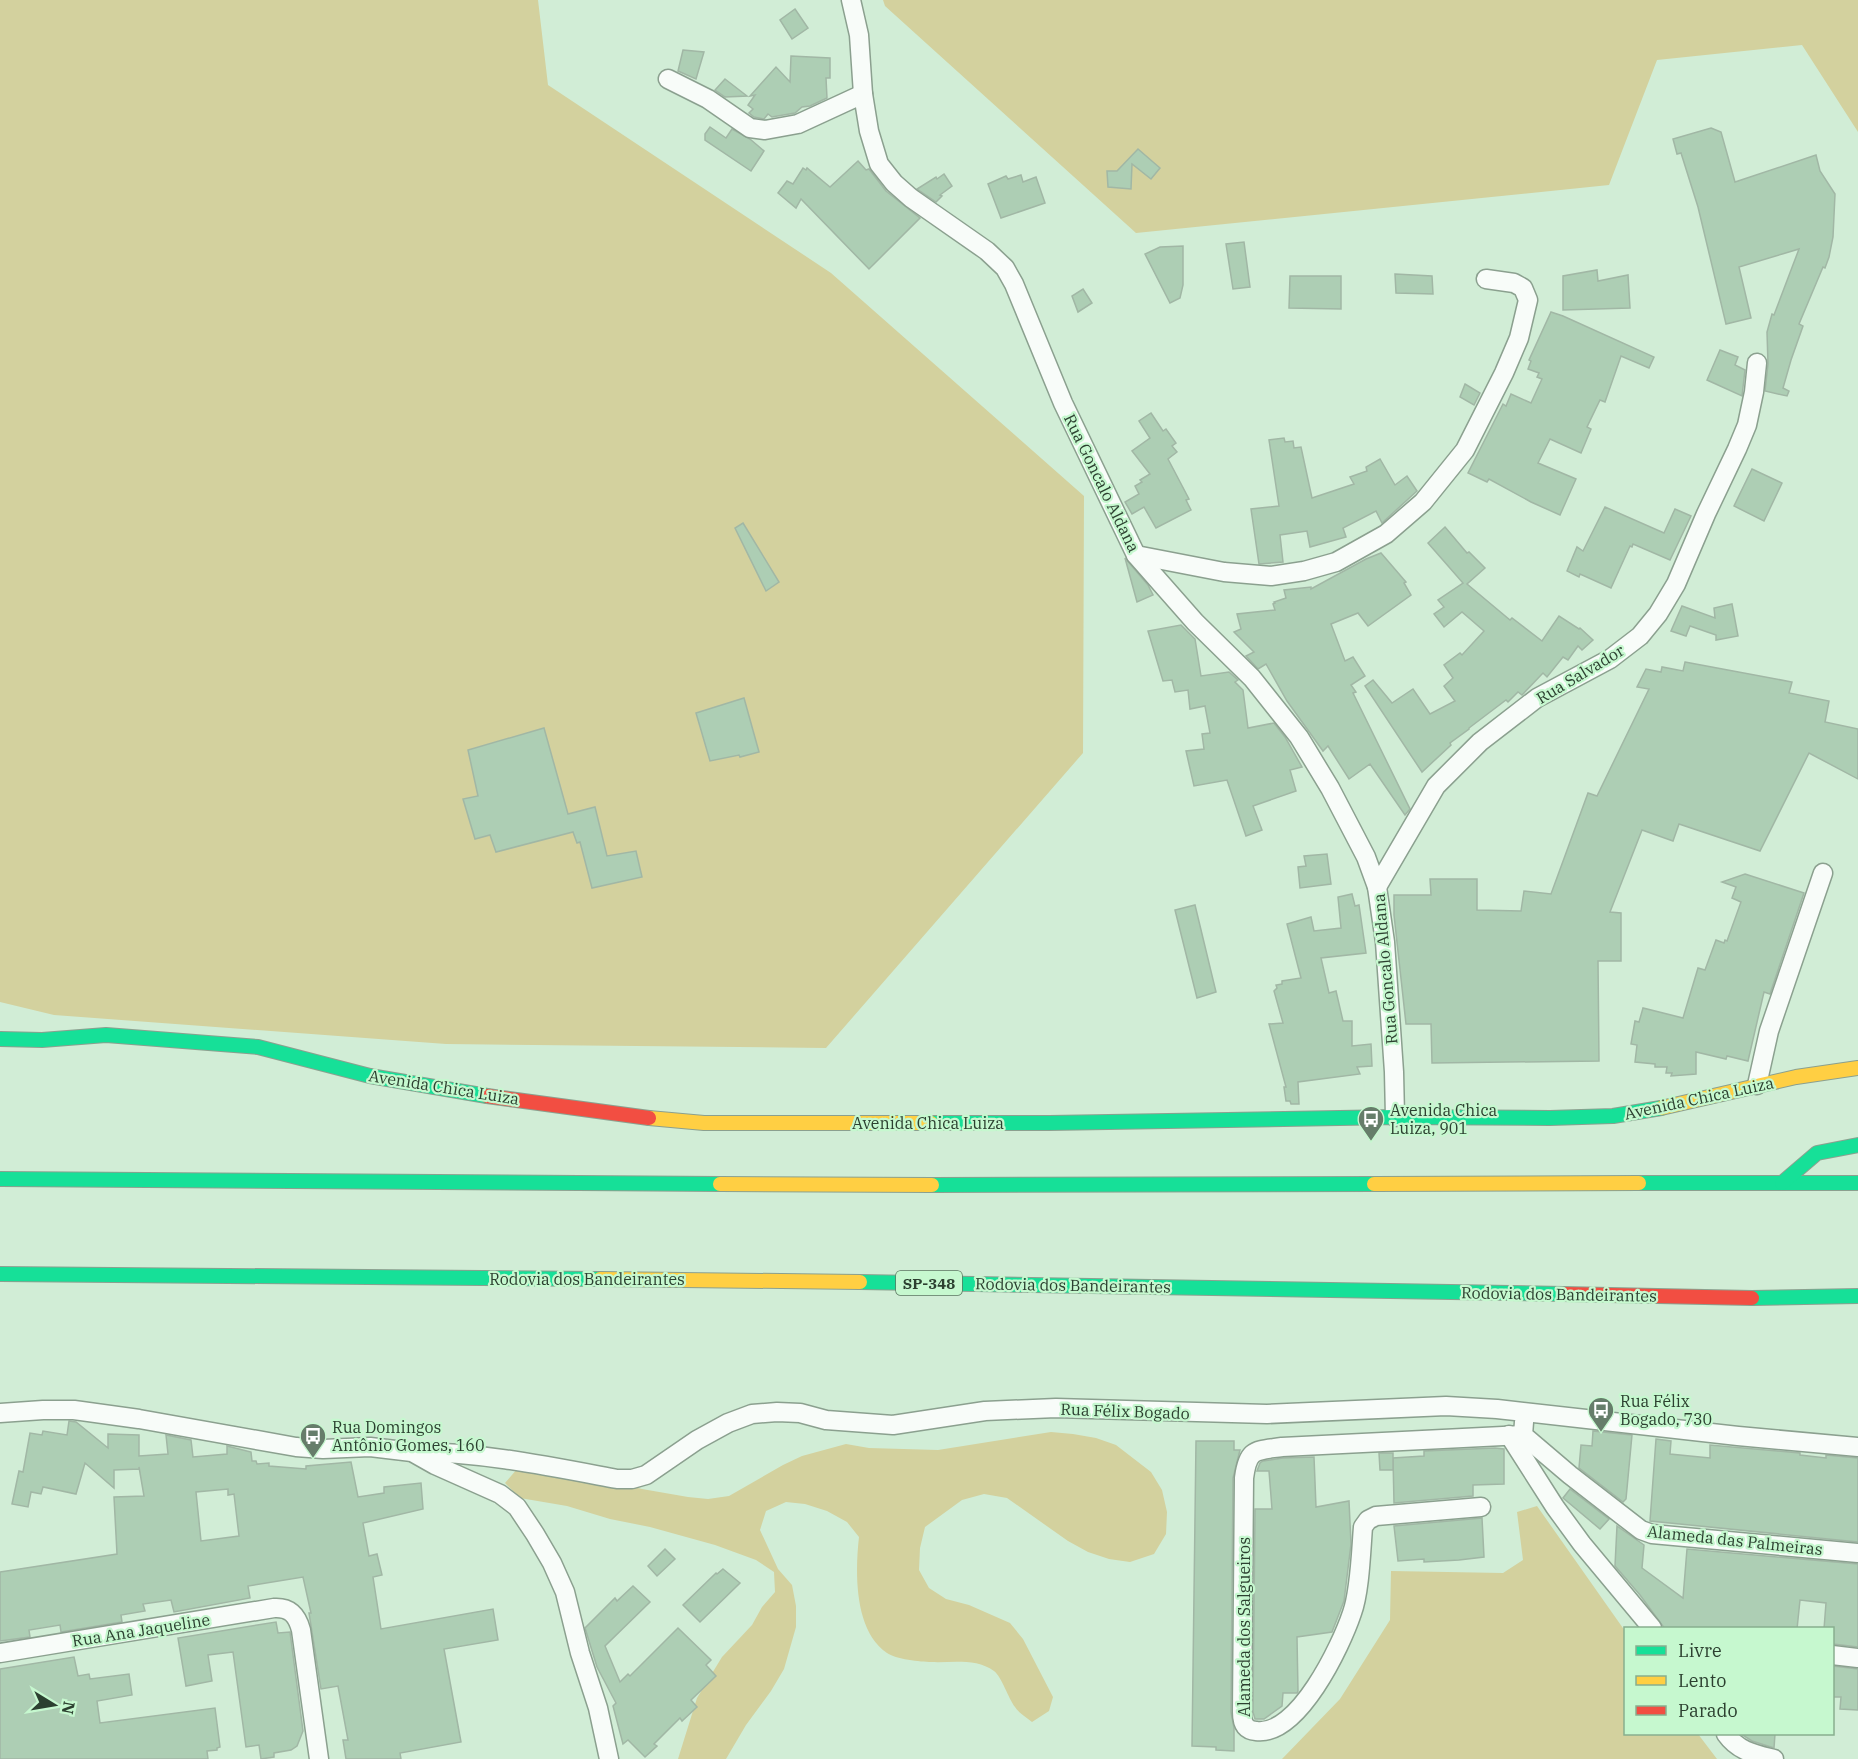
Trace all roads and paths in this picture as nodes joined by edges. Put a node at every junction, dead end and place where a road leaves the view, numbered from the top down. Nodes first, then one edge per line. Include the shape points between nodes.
1 (850, 0) edge
2 (668, 79) dead end
3 (863, 94) junction
4 (1486, 279) dead end
5 (1757, 363) dead end
6 (1136, 555) junction
7 (1823, 873) dead end
8 (1377, 887) junction
9 (0, 1039) edge
10 (1858, 1068) edge
11 (1757, 1085) junction
12 (1395, 1117) junction
13 (1858, 1145) edge
14 (0, 1179) edge
15 (1782, 1183) junction
16 (1858, 1183) edge
17 (0, 1274) edge
18 (1858, 1296) edge
19 (0, 1413) edge
20 (1524, 1413) junction
21 (1516, 1435) junction
22 (1858, 1447) edge
23 (412, 1452) junction
24 (1481, 1507) dead end
25 (1858, 1553) edge
26 (1650, 1627) edge
27 (0, 1653) edge
28 (1834, 1655) edge
29 (1858, 1658) edge
30 (1727, 1735) edge
31 (319, 1759) edge
32 (609, 1759) edge
33 (1774, 1759) edge

1 - 3 street, Rua Goncalo Aldana via 859,35
2 - 3 street via 708,99 750,128 765,130 798,124
3 - 6 street, Rua Goncalo Aldana via 879,164 894,183 1005,268 1063,403
4 - 6 street via 1523,288 1528,300 1519,338 1465,450 1423,502 1386,534 1335,561 1271,576 1224,572
5 - 8 street, Rua Salvador via 1747,425 1676,584 1658,614 1640,636 1610,659 1537,698 1480,742 1436,786
6 - 8 street, Rua Goncalo Aldana via 1252,678 1299,737 1361,847
7 - 11 street via 1772,1021
8 - 12 street, Rua Goncalo Aldana via 1385,942
9 - 12 main road, Avenida Chica Luiza via 106,1035 258,1047 370,1076 673,1121 1048,1123
10 - 11 main road, Avenida Chica Luiza
11 - 12 main road, Avenida Chica Luiza via 1613,1116
13 - 15 main road via 1817,1153
14 - 15 main road via 841,1185
15 - 16 main road
17 - 18 main road, Rodovia dos Bandeirantes / SP-348 via 789,1280 1761,1298
19 - 23 street, Rua Félix Bogado via 74,1410 296,1446
20 - 21 street
20 - 22 street, Rua Félix Bogado
20 - 23 street, Rua Félix Bogado via 1446,1406 1267,1414 1056,1408 986,1411 893,1425 777,1412 752,1414 729,1423 646,1475 632,1479 489,1456
21 - 24 street, Alameda dos Salgueiros via 1282,1448 1254,1453 1248,1458 1244,1478 1242,1712 1247,1728 1264,1732 1292,1716 1330,1665 1353,1611 1363,1527 1368,1520
21 - 25 street, Alameda das Palmeiras via 1641,1530 1652,1534
21 - 26 street via 1555,1507
23 - 32 street via 500,1494 517,1507 536,1534 565,1592
27 - 31 street, Rua Ana Jaqueline via 282,1608 293,1613 301,1630
28 - 29 street
30 - 33 street via 1739,1748

